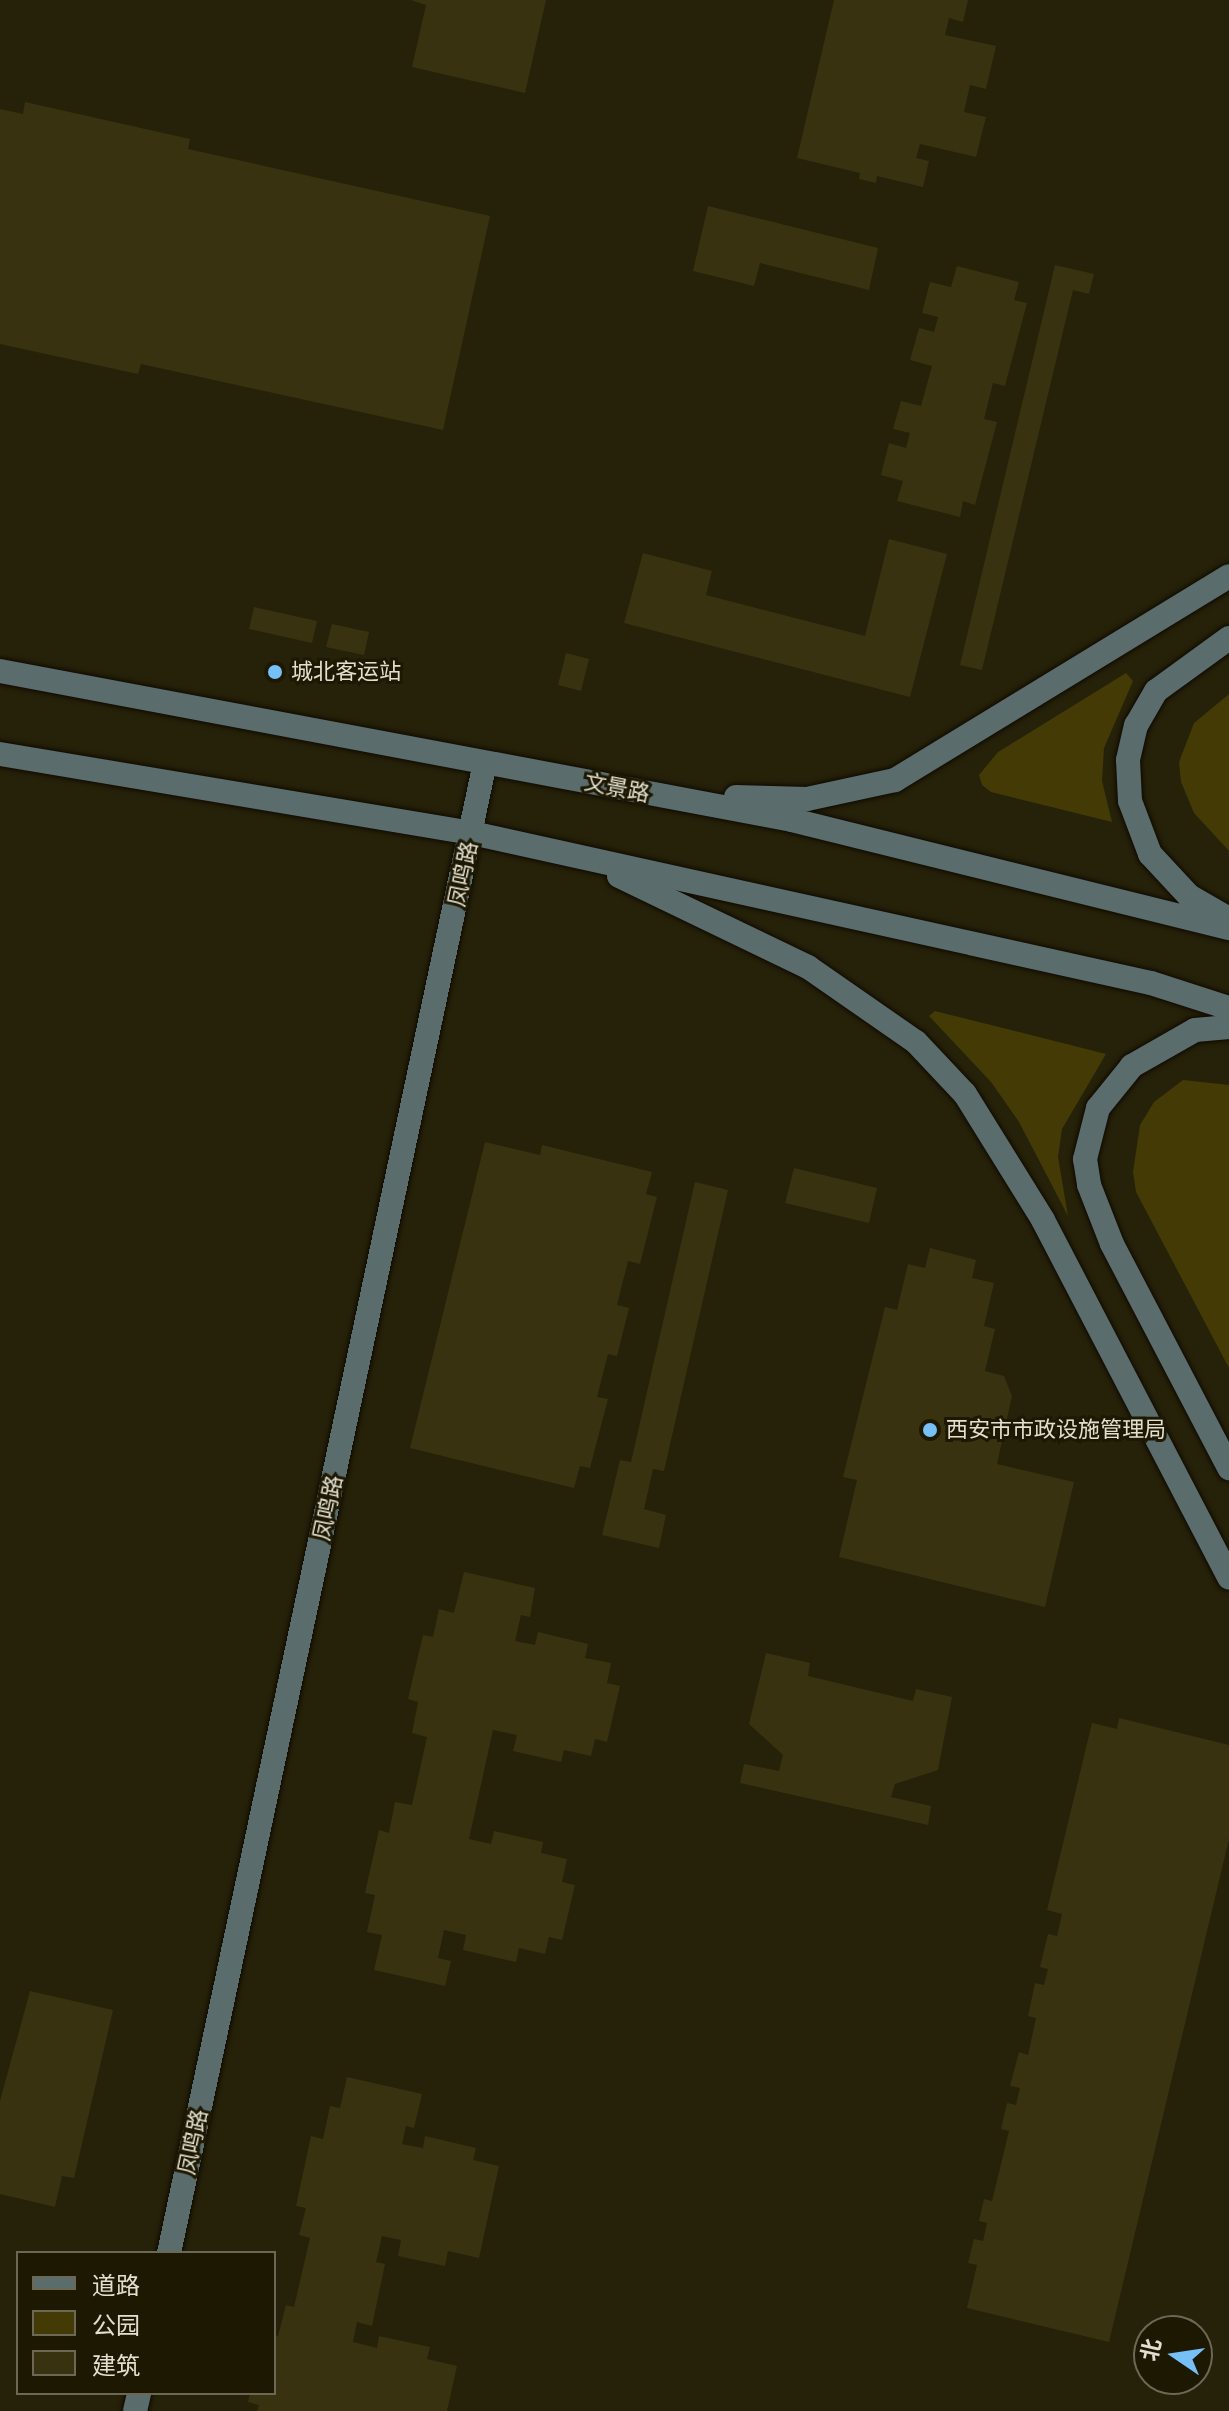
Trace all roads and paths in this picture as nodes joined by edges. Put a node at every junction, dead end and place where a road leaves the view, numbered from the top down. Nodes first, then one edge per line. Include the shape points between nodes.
1 (1229, 576) edge
2 (1229, 638) edge
3 (0, 671) edge
4 (0, 754) edge
5 (485, 763) junction
6 (653, 795) junction
7 (472, 833) junction
8 (584, 859) junction
9 (1229, 919) edge
10 (1229, 928) edge
11 (1229, 1008) edge
12 (1229, 1027) edge
13 (1229, 1468) edge
14 (1229, 1578) edge
15 (169, 2251) edge

1 - 6 main road via 895,780 807,799
2 - 9 main road via 1156,691 1136,725 1128,760 1130,801 1150,854 1189,896
3 - 5 main road, 文景路
4 - 7 main road
5 - 6 main road, 文景路
5 - 7 main road, 凤鸣路
6 - 10 main road, 文景路 via 792,820
7 - 8 main road
7 - 15 main road, 凤鸣路
8 - 11 main road via 1151,983
8 - 14 main road via 808,967 916,1042 965,1094 1043,1220
12 - 13 main road via 1183,1035 1132,1066 1098,1108 1085,1159 1089,1185 1112,1244

